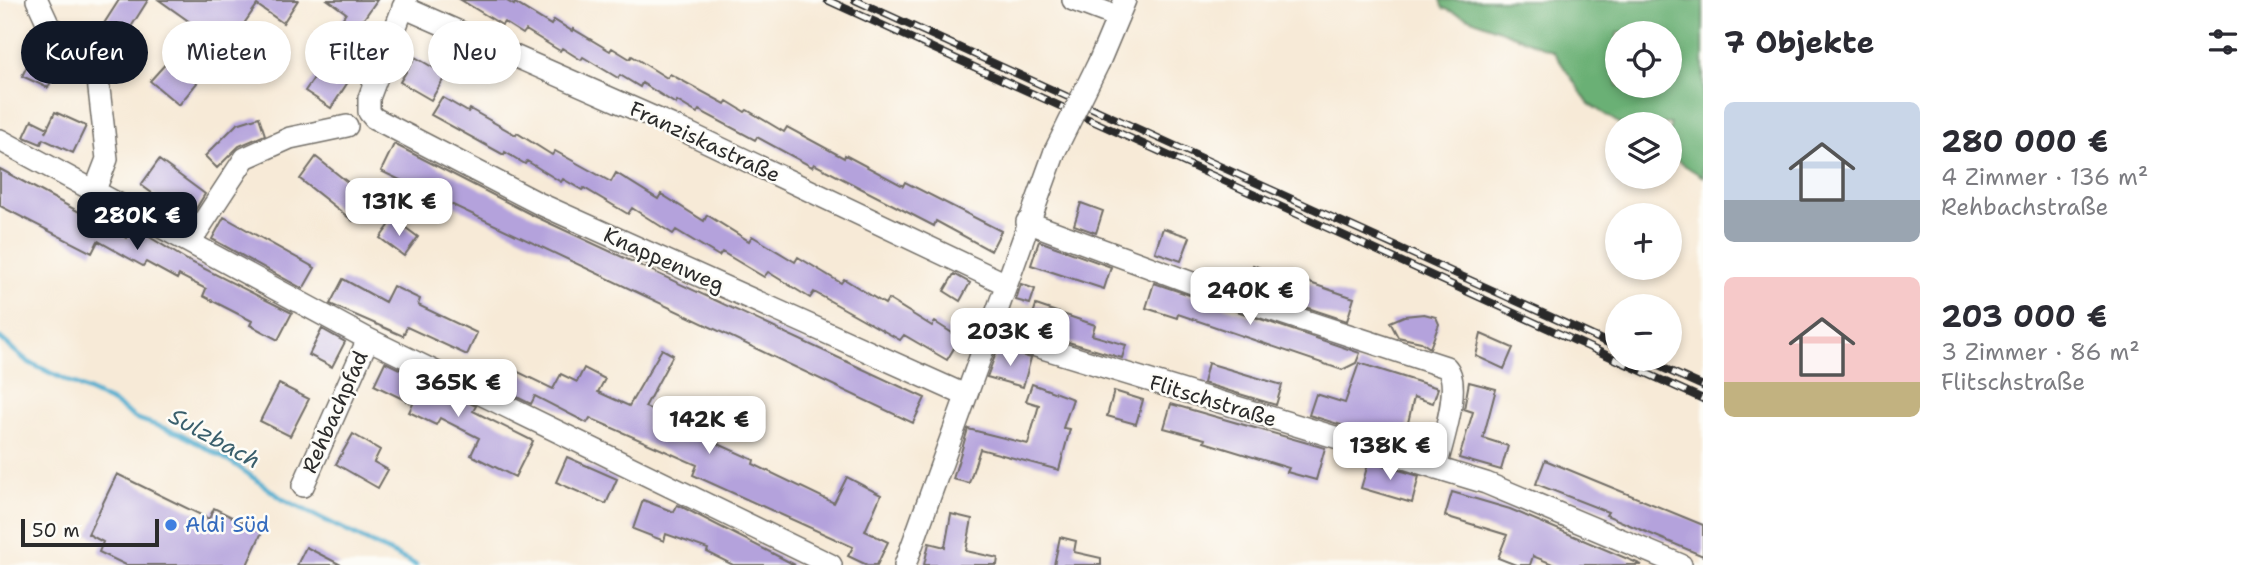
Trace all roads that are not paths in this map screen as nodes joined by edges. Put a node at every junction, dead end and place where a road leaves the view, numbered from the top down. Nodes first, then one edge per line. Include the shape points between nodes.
1 (37, 0) edge
2 (1073, 0) edge
3 (405, 4) edge
4 (1121, 9) edge
5 (369, 112) joint
6 (347, 125) dead end
7 (0, 141) edge
8 (95, 190) junction
9 (1027, 222) junction
10 (190, 242) junction
11 (1004, 283) junction
12 (990, 332) junction
13 (368, 339) junction
14 (965, 395) junction
15 (1436, 468) junction
16 (303, 486) dead end
17 (831, 565) edge
18 (905, 565) edge
19 (1681, 565) edge

1 - 8 street via 49,26 73,40 89,57 98,80 107,159
2 - 4 street
3 - 5 street, Franziskastraße via 369,98
3 - 11 street, Franziskastraße
4 - 9 street, bridge
5 - 14 street, Knappenweg via 538,203
6 - 10 street via 290,138 245,158
7 - 8 street
8 - 10 street
9 - 11 street
9 - 15 street via 1214,291 1446,367 1453,378 1453,393
10 - 13 street
11 - 12 street
12 - 14 street
12 - 15 street, Flitschstraße
13 - 16 street, Rehbachpfad
13 - 17 street
14 - 18 street
15 - 19 street, Flitschstraße via 1533,500

